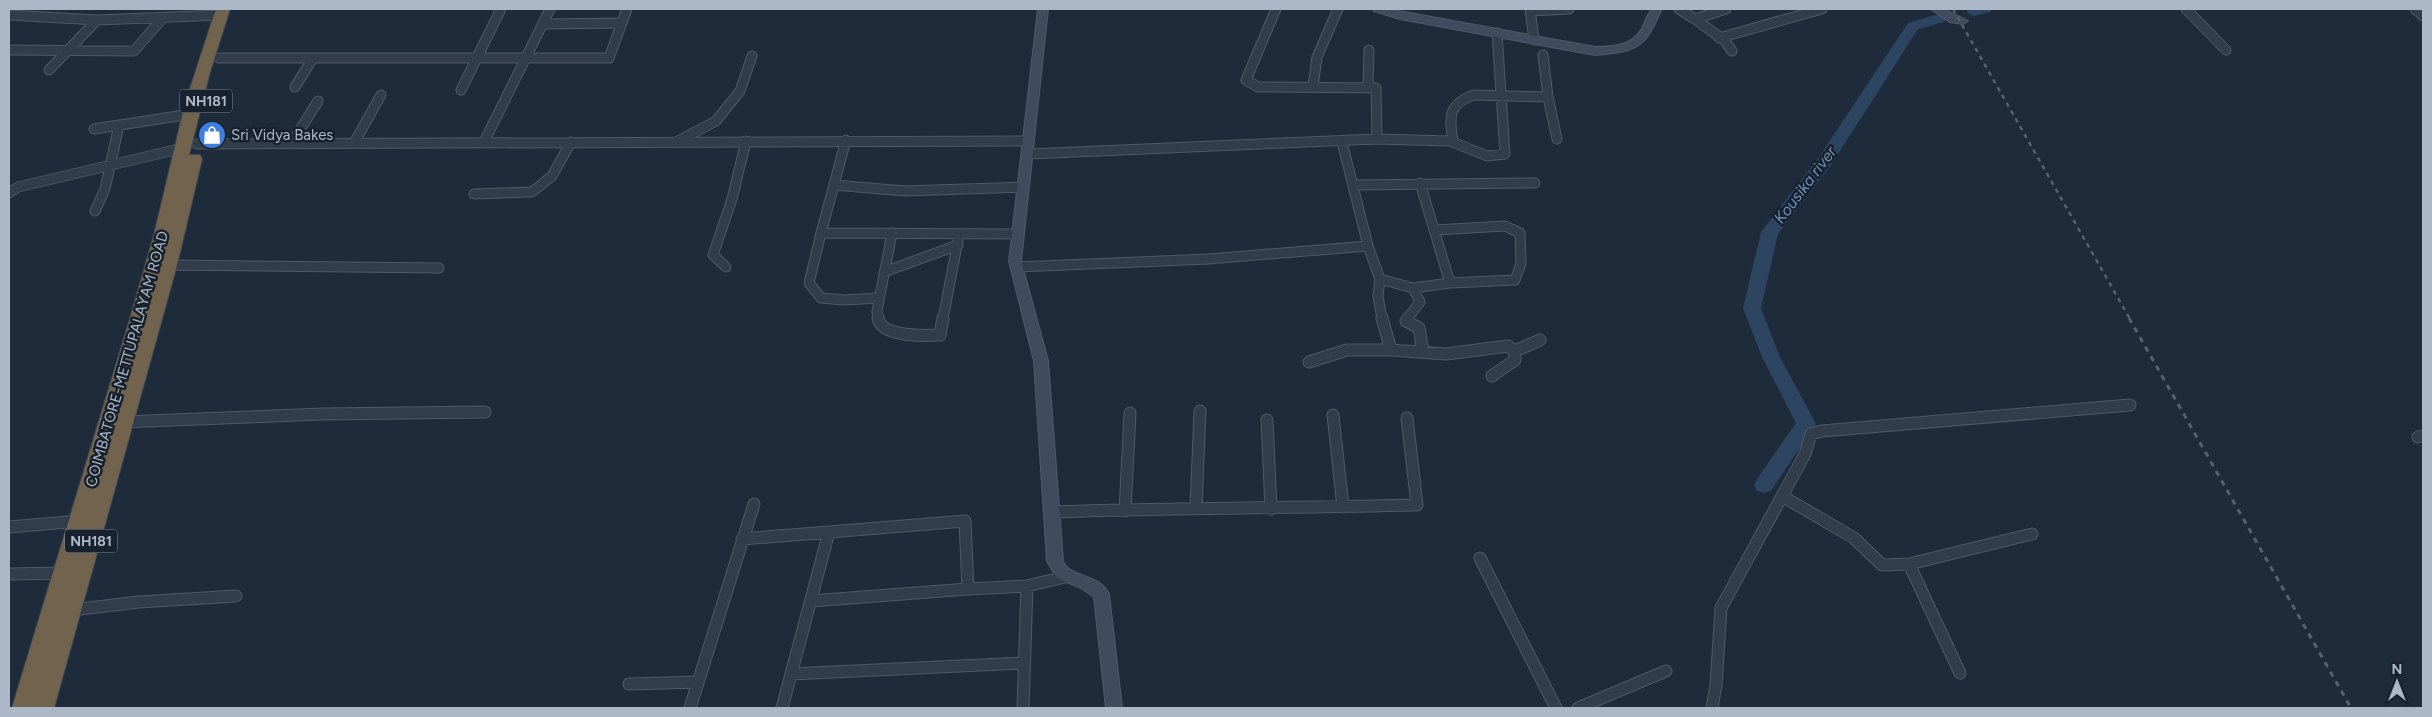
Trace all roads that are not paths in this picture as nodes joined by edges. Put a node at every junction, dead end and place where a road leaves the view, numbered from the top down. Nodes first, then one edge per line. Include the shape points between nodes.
1 (154, 9) edge
2 (501, 9) edge
3 (550, 9) edge
4 (627, 9) edge
5 (1043, 9) edge
6 (1276, 9) edge
7 (1338, 9) edge
8 (1378, 9) edge
9 (1569, 9) edge
10 (1657, 9) edge
11 (1679, 9) edge
12 (1726, 9) edge
13 (1822, 9) edge
14 (1936, 9) edge
15 (2186, 9) edge
16 (2415, 9) edge
17 (1530, 10) edge
18 (226, 11) edge
19 (1401, 12) edge
20 (10, 16) edge
21 (1964, 16) edge
22 (2423, 16) edge
23 (1695, 19) junction
24 (97, 20) junction
25 (145, 20) junction
26 (162, 20) junction
27 (622, 23) junction
28 (543, 24) junction
29 (1497, 33) junction
30 (1719, 38) junction
31 (1534, 40) junction
32 (9, 50) edge
33 (1370, 50) dead end
34 (2226, 50) dead end
35 (1732, 51) dead end
36 (68, 52) junction
37 (1543, 55) dead end
38 (752, 56) dead end
39 (219, 58) junction
40 (313, 58) junction
41 (475, 58) junction
42 (527, 58) junction
43 (49, 70) dead end
44 (295, 87) dead end
45 (1313, 87) junction
46 (1368, 88) junction
47 (461, 90) dead end
48 (1501, 94) junction
49 (381, 95) dead end
50 (1548, 97) junction
51 (318, 101) dead end
52 (191, 114) junction
53 (119, 125) junction
54 (94, 129) dead end
55 (1377, 139) junction
56 (1557, 139) dead end
57 (846, 140) junction
58 (746, 141) junction
59 (1452, 141) junction
60 (484, 142) junction
61 (571, 142) junction
62 (675, 142) junction
63 (1342, 142) junction
64 (354, 143) junction
65 (291, 144) junction
66 (190, 146) junction
67 (1029, 148) junction
68 (111, 166) junction
69 (1535, 182) dead end
70 (1420, 183) junction
71 (1354, 184) junction
72 (834, 185) junction
73 (1024, 187) junction
74 (9, 193) edge
75 (474, 194) dead end
76 (95, 211) dead end
77 (1435, 230) junction
78 (821, 233) junction
79 (892, 233) junction
80 (1018, 234) junction
81 (958, 240) junction
82 (1368, 246) junction
83 (168, 265) junction
84 (726, 267) dead end
85 (1017, 267) junction
86 (439, 268) dead end
87 (884, 272) junction
88 (1380, 279) junction
89 (1450, 283) junction
90 (1414, 288) junction
91 (879, 298) junction
92 (143, 330) junction
93 (1540, 340) dead end
94 (1392, 350) junction
95 (1515, 351) junction
96 (1423, 352) junction
97 (1309, 362) dead end
98 (1492, 376) dead end
99 (2130, 406) dead end
100 (1200, 410) dead end
101 (485, 412) dead end
102 (1130, 413) dead end
103 (1333, 416) dead end
104 (1406, 418) dead end
105 (1267, 420) dead end
106 (116, 423) junction
107 (1782, 496) junction
108 (754, 504) dead end
109 (1196, 507) junction
110 (1343, 508) junction
111 (1270, 509) junction
112 (1125, 511) junction
113 (1050, 512) junction
114 (81, 521) junction
115 (9, 526) edge
116 (830, 532) junction
117 (2032, 534) dead end
118 (742, 539) junction
119 (1480, 558) dead end
120 (1909, 564) junction
121 (64, 573) junction
122 (9, 574) edge
123 (1065, 577) junction
124 (1027, 586) junction
125 (968, 589) junction
126 (236, 596) dead end
127 (811, 601) junction
128 (72, 610) junction
129 (1023, 663) junction
130 (1666, 671) dead end
131 (1960, 673) dead end
132 (791, 674) junction
133 (698, 682) junction
134 (629, 684) dead end
135 (23, 708) edge
136 (43, 708) edge
137 (690, 708) edge
138 (782, 708) edge
139 (1023, 708) edge
140 (1114, 708) edge
141 (1556, 708) edge
142 (1578, 708) edge
143 (1712, 708) edge

1 - 25 street
2 - 41 street
3 - 28 street
4 - 27 street
5 - 67 street
6 - 45 street via 1246,80 1258,87
7 - 45 street via 1320,50
8 - 19 street
9 - 17 street
10 - 31 street via 1643,35 1632,45 1615,50 1595,51
11 - 23 street
12 - 23 street
13 - 30 street
14 - 21 street via 1954,20
15 - 34 street
16 - 22 street
17 - 31 street
18 - 26 street
18 - 39 highway, NH181
18 - 52 highway, COIMBATORE-METTUPALAYAM ROAD / NH181
19 - 29 street
20 - 24 street
23 - 30 street
24 - 25 street
24 - 36 street
25 - 26 street
26 - 36 street via 134,51
27 - 28 street
27 - 42 street via 609,58
28 - 42 street
29 - 31 street
29 - 48 street
30 - 35 street
32 - 36 street
33 - 46 street
36 - 43 street
37 - 50 street
38 - 62 street via 740,91 716,121
39 - 40 street
39 - 66 highway, NH181
40 - 41 street
40 - 44 street
41 - 42 street
41 - 47 street
42 - 60 street
45 - 46 street
46 - 55 street via 1376,88
48 - 50 street
48 - 59 street via 1473,94 1456,102 1451,110
48 - 59 street via 1505,154 1480,155
49 - 64 street
50 - 56 street
51 - 65 street
52 - 53 street
52 - 66 highway, COIMBATORE-METTUPALAYAM ROAD / NH181
53 - 54 street
53 - 68 street
55 - 59 street
55 - 63 street
57 - 58 street
57 - 67 street
57 - 72 street
58 - 62 street
58 - 84 street via 732,199 713,255
60 - 61 street
60 - 64 street
61 - 62 street
61 - 75 street via 552,176 532,192
63 - 67 street
63 - 71 street
64 - 65 street
65 - 66 street
66 - 68 street
66 - 83 highway, NH181
66 - 92 highway, COIMBATORE-METTUPALAYAM ROAD / NH181 via 168,214
67 - 73 street
68 - 74 street via 18,187
68 - 76 street
69 - 70 street
70 - 71 street
70 - 77 street
71 - 82 street
72 - 73 street via 925,189
72 - 78 street
73 - 80 street
77 - 89 street
77 - 89 street via 1505,226 1520,233 1521,264 1515,280
78 - 79 street
78 - 91 street via 809,283 821,298
79 - 81 street
79 - 87 street
80 - 81 street
80 - 85 street
81 - 87 street
81 - 91 street via 940,335 923,336 885,330 879,324
82 - 85 street via 1210,259
82 - 88 street
83 - 86 street
83 - 92 highway, NH181
85 - 113 street via 1041,361
87 - 91 street
88 - 90 street
88 - 94 street via 1380,310
89 - 90 street
90 - 96 street via 1420,302 1406,321 1420,328
92 - 106 highway, COIMBATORE-METTUPALAYAM ROAD / NH181
93 - 95 street
94 - 96 street
94 - 97 street via 1347,350
95 - 96 street via 1508,346 1446,354
95 - 98 street via 1516,360
99 - 107 street via 1822,430 1811,434 1805,454
100 - 109 street
101 - 106 street via 323,414
102 - 112 street
103 - 110 street
104 - 110 street via 1417,504
105 - 111 street
106 - 114 highway, COIMBATORE-METTUPALAYAM ROAD / NH181
106 - 128 highway, NH181
107 - 120 street via 1854,538 1882,565
107 - 143 street via 1721,608
108 - 118 street
109 - 111 street
109 - 112 street
110 - 111 street
112 - 113 street
113 - 123 street via 1057,569
114 - 115 street
114 - 121 highway, COIMBATORE-METTUPALAYAM ROAD / NH181
116 - 118 street
116 - 125 street via 965,521
116 - 127 street
117 - 120 street
118 - 133 street
119 - 141 street
120 - 131 street via 1936,615 1937,624
121 - 122 street
121 - 135 highway, COIMBATORE-METTUPALAYAM ROAD / NH181
123 - 124 street
123 - 140 street via 1086,582 1100,594
124 - 125 street
124 - 129 street
125 - 127 street
126 - 128 street
127 - 132 street
128 - 136 highway, NH181
129 - 132 street
129 - 139 street
130 - 142 street
132 - 138 street
133 - 134 street
133 - 137 street

